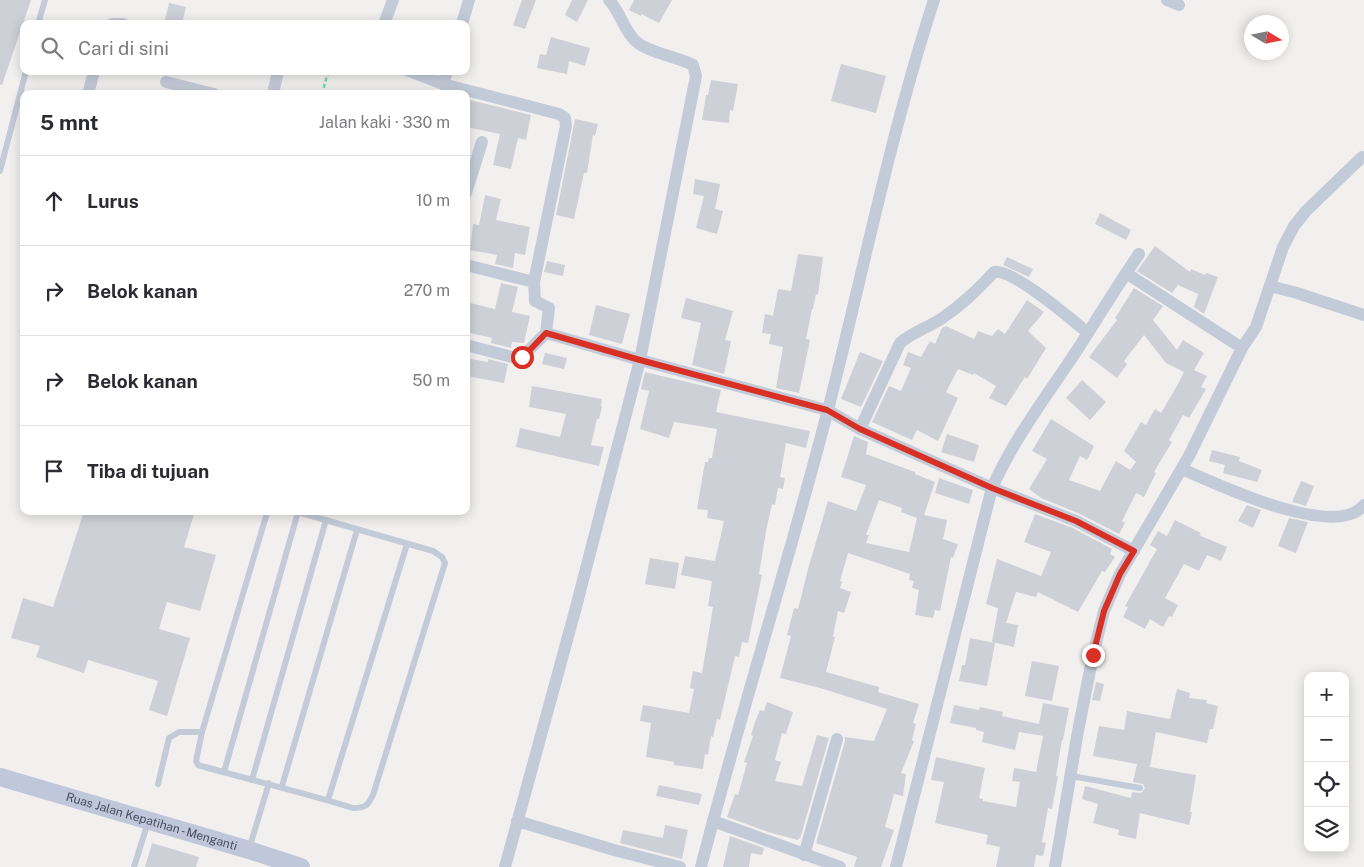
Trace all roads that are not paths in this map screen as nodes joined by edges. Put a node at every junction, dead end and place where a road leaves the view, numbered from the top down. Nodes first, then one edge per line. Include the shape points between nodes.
1 (45, 0) edge
2 (393, 0) edge
3 (469, 0) edge
4 (609, 0) edge
5 (934, 0) edge
6 (39, 20) edge
7 (386, 20) edge
8 (463, 20) edge
9 (25, 75) edge
10 (93, 75) edge
11 (277, 75) edge
12 (419, 75) edge
13 (446, 75) edge
14 (166, 82) dead end
15 (443, 84) junction
16 (21, 90) edge
17 (89, 90) edge
18 (198, 90) edge
19 (274, 90) edge
20 (466, 90) edge
21 (470, 91) edge
22 (20, 94) edge
23 (482, 142) dead end
24 (1362, 157) dead end
25 (0, 171) edge
26 (470, 180) edge
27 (1138, 254) dead end
28 (470, 266) edge
29 (1126, 273) junction
30 (534, 282) junction
31 (1270, 286) junction
32 (1364, 315) edge
33 (546, 333) junction
34 (1088, 333) junction
35 (470, 347) edge
36 (1242, 348) junction
37 (640, 360) junction
38 (827, 410) junction
39 (860, 429) junction
40 (1182, 469) junction
41 (992, 488) junction
42 (1364, 505) edge
43 (266, 515) edge
44 (295, 515) edge
45 (307, 515) edge
46 (326, 520) junction
47 (357, 530) junction
48 (407, 544) junction
49 (1134, 551) junction
50 (202, 732) junction
51 (837, 740) dead end
52 (224, 772) junction
53 (1070, 776) junction
54 (0, 777) edge
55 (252, 780) junction
56 (269, 783) junction
57 (158, 784) dead end
58 (282, 786) junction
59 (1140, 788) dead end
60 (328, 800) junction
61 (148, 820) junction
62 (518, 821) junction
63 (713, 821) junction
64 (249, 850) junction
65 (804, 855) junction
66 (134, 867) edge
67 (301, 867) edge
68 (505, 867) edge
69 (680, 867) edge
70 (701, 867) edge
71 (840, 867) edge
72 (896, 867) edge
73 (1055, 867) edge

1 - 6 lane
2 - 7 street
3 - 8 street
4 - 37 street via 632,38 650,50 693,65 696,76
5 - 38 street via 898,123
9 - 16 lane
10 - 17 street
11 - 19 street
12 - 15 street
13 - 15 street
14 - 18 street
15 - 20 street
21 - 30 street via 565,118
22 - 25 lane
23 - 26 street
24 - 31 street via 1294,226 1283,246
27 - 29 street
28 - 30 street
29 - 34 street
29 - 36 street
30 - 33 street via 535,301 549,308
31 - 32 street
31 - 36 street via 1256,327
33 - 35 street via 522,357
33 - 37 street
34 - 39 street via 1036,293 1003,272 994,272 958,308 909,335 900,344
34 - 41 street via 1022,431
36 - 40 street
37 - 38 street
37 - 62 street
38 - 39 street
38 - 63 street
39 - 41 street
40 - 42 street via 1299,513 1346,516 1357,513
40 - 49 street
41 - 49 street via 1076,521
41 - 72 street
43 - 50 lane
44 - 52 lane
45 - 46 lane
46 - 47 lane
46 - 55 lane
47 - 48 lane
47 - 58 lane
48 - 60 lane
48 - 60 lane via 442,557 445,563 441,578 368,805 353,808
49 - 53 street via 1104,611
50 - 52 lane via 196,764
50 - 57 lane via 179,732 170,738
51 - 65 street
52 - 55 lane
53 - 59 lane
53 - 73 street
54 - 61 main road, Ruas Jalan Kepatihan - Menganti
55 - 56 lane
56 - 58 lane
56 - 64 lane
58 - 60 lane
61 - 64 main road, Ruas Jalan Kepatihan - Menganti
61 - 66 lane
62 - 68 street
62 - 69 street
63 - 65 street
63 - 70 street
64 - 67 main road, Ruas Jalan Kepatihan - Menganti
65 - 71 street

